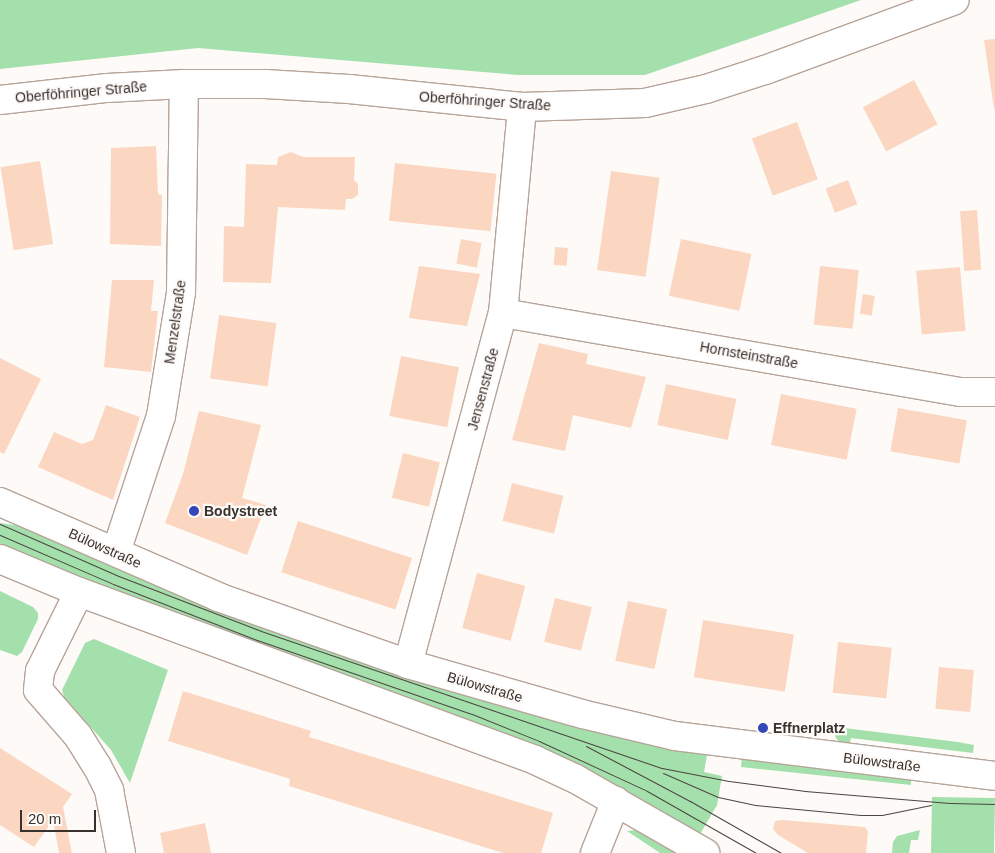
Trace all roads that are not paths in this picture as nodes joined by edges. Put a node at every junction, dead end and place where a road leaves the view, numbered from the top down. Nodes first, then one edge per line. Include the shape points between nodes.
1 (955, 0) edge
2 (184, 84) junction
3 (0, 100) edge
4 (522, 107) junction
5 (503, 313) junction
6 (995, 392) edge
7 (0, 502) edge
8 (116, 552) junction
9 (0, 559) edge
10 (79, 592) junction
11 (408, 664) junction
12 (995, 776) edge
13 (616, 801) junction
14 (120, 853) edge
15 (595, 853) edge
16 (705, 853) edge

1 - 4 main road, Oberföhringer Straße via 706,89 644,103
2 - 3 main road, Oberföhringer Straße via 107,88
2 - 4 main road, Oberföhringer Straße via 348,89
2 - 8 main road, Menzelstraße via 181,292 161,416
4 - 5 main road, Jensenstraße
5 - 6 main road, Hornsteinstraße via 960,392
5 - 11 main road, Jensenstraße
7 - 8 main road, Bülowstraße
8 - 11 main road, Bülowstraße via 218,597
9 - 10 main road
10 - 13 main road via 518,753
10 - 14 main road via 40,671 38,690 98,766 109,790
11 - 12 main road, Bülowstraße via 638,729
13 - 15 main road
13 - 16 main road

